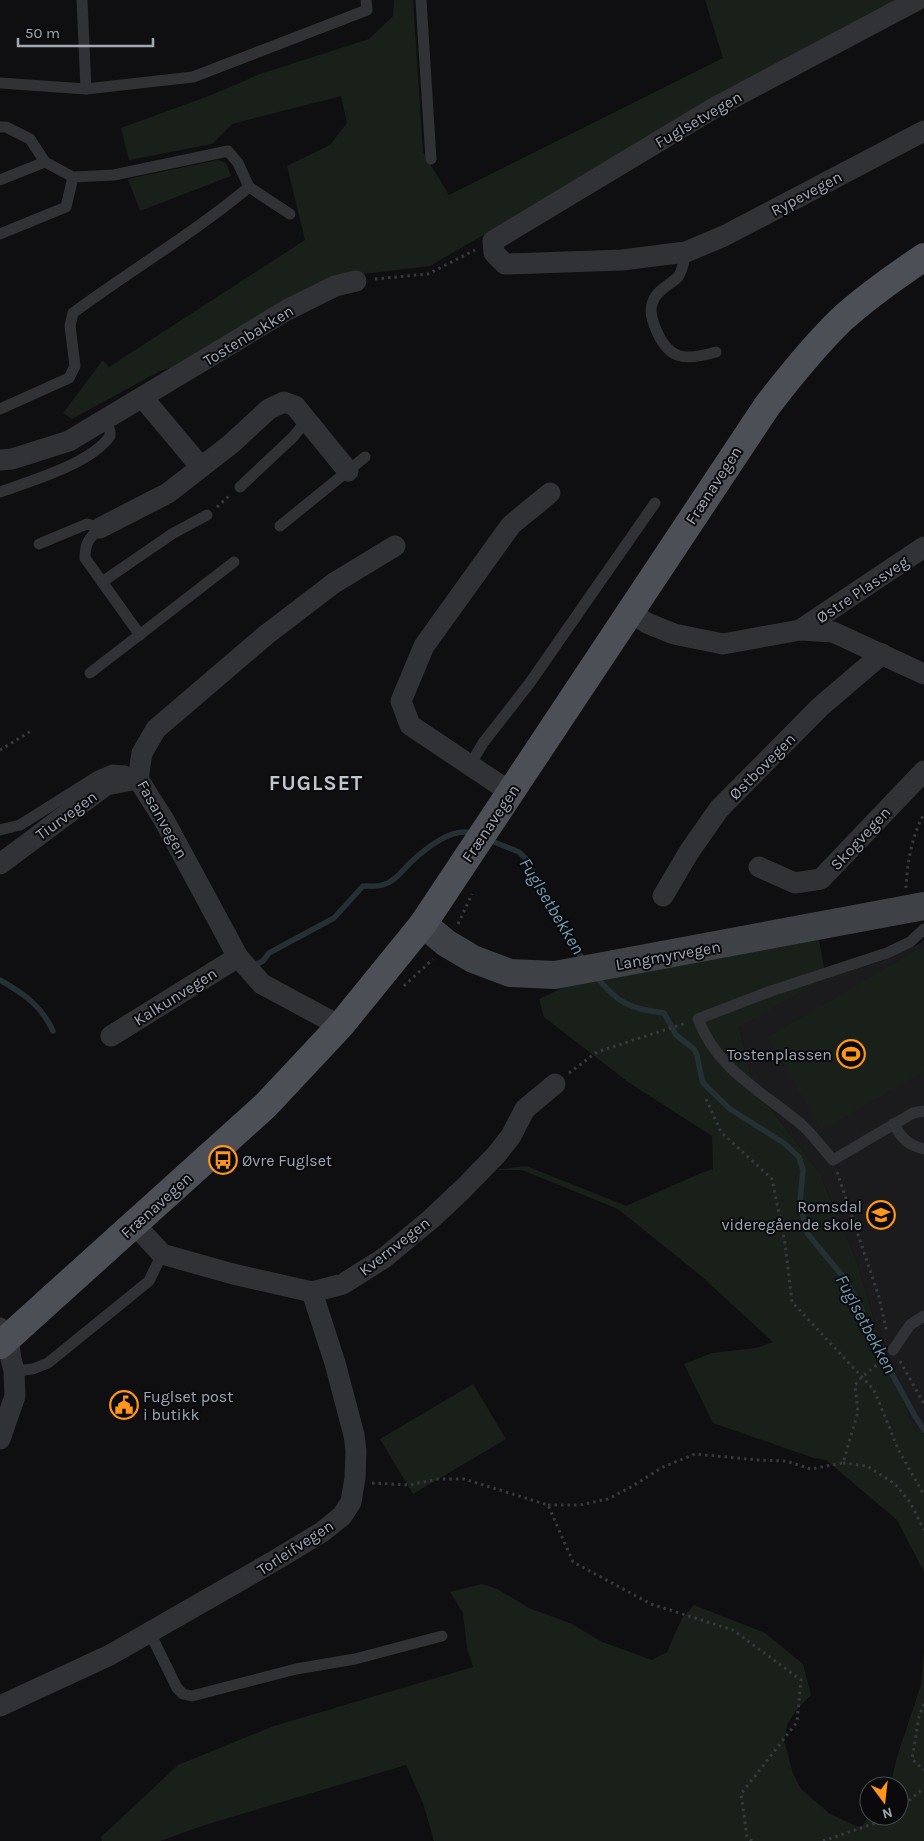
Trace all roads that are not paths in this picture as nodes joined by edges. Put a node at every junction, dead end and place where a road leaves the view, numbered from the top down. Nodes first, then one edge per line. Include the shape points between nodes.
1 (82, 0) edge
2 (366, 0) edge
3 (421, 0) edge
4 (917, 0) edge
5 (0, 83) edge
6 (86, 89) junction
7 (0, 127) edge
8 (924, 131) edge
9 (431, 159) dead end
10 (45, 162) junction
11 (73, 178) junction
12 (0, 180) edge
13 (249, 187) junction
14 (290, 214) dead end
15 (0, 234) edge
16 (493, 247) joint
17 (686, 252) junction
18 (924, 257) edge
19 (356, 281) road end
20 (716, 352) dead end
21 (143, 398) junction
22 (0, 409) edge
23 (105, 420) junction
24 (307, 420) junction
25 (365, 457) dead end
26 (0, 460) edge
27 (200, 466) junction
28 (348, 471) junction
29 (240, 487) road end
30 (0, 492) edge
31 (550, 493) dead end
32 (655, 503) dead end
33 (207, 515) road end
34 (280, 526) dead end
35 (100, 528) junction
36 (39, 544) dead end
37 (395, 546) dead end
38 (924, 547) edge
39 (234, 562) dead end
40 (102, 582) junction
41 (630, 612) junction
42 (800, 630) junction
43 (140, 636) junction
44 (882, 654) junction
45 (90, 673) dead end
46 (924, 674) edge
47 (470, 766) junction
48 (924, 771) edge
49 (138, 779) junction
50 (510, 792) junction
51 (0, 830) edge
52 (0, 864) edge
53 (759, 866) dead end
54 (663, 896) dead end
55 (915, 898) edge
56 (423, 924) junction
57 (924, 929) edge
58 (238, 957) junction
59 (340, 1026) junction
60 (112, 1036) dead end
61 (555, 1084) road end
62 (924, 1111) edge
63 (893, 1124) junction
64 (924, 1149) edge
65 (135, 1225) junction
66 (162, 1254) junction
67 (312, 1292) junction
68 (924, 1316) edge
69 (3, 1337) edge
70 (893, 1350) road end
71 (14, 1371) junction
72 (0, 1439) edge
73 (150, 1633) junction
74 (442, 1636) dead end
75 (0, 1706) edge

1 - 6 lane
2 - 6 lane via 367,10 193,77
3 - 9 lane
4 - 16 street, Fuglsetvegen via 714,108
5 - 6 lane
7 - 10 lane via 30,139
8 - 17 street, Rypevegen via 724,236
10 - 11 lane
10 - 12 lane
11 - 13 lane via 114,175 228,152 238,163
11 - 15 lane via 66,207
13 - 14 lane
13 - 22 lane via 73,313 70,326 75,366 69,378
16 - 17 street, Rypevegen via 505,264 622,260
17 - 20 lane via 678,277 654,297 652,318 663,345 674,354 692,358
18 - 41 main road, Frænavegen via 842,319 790,375
19 - 21 street, Tostenbakken via 336,286 287,310
21 - 23 street, Tostenbakken
21 - 27 street
23 - 26 street, Tostenbakken via 69,441
23 - 30 lane via 110,436 98,450 56,471
24 - 27 street via 294,406 284,402 269,409 231,444
24 - 28 street
24 - 29 lane
25 - 28 lane
27 - 35 street via 168,493
28 - 34 lane
31 - 47 street via 511,525 424,646 400,702 410,725
32 - 47 lane via 529,684 483,743
33 - 40 lane via 172,534
35 - 36 lane via 87,524
35 - 40 lane via 88,539 85,547 86,558
37 - 49 street, Fasanvegen via 334,583 266,635 156,729 142,753
38 - 42 street, Østre Plassveg
39 - 43 lane
40 - 43 lane
41 - 42 street via 646,623 674,634 723,644
41 - 50 main road, Frænavegen
42 - 44 street via 833,632
43 - 45 lane
44 - 46 street
44 - 54 street, Østbovegen via 820,707 720,809
47 - 50 street
48 - 53 street, Skogvegen via 821,880 795,883
49 - 51 lane via 126,771 112,770 20,825
49 - 52 street, Tiurvegen via 106,785
49 - 58 street, Fasanvegen via 164,820
50 - 56 main road, Frænavegen
55 - 56 main road, Langmyrvegen via 555,975 510,973 474,959 446,943
56 - 59 main road, Frænavegen
57 - 63 lane via 910,942 887,952 698,1019 719,1057 803,1126 832,1160
58 - 59 street, Fasanvegen via 262,984
58 - 60 street, Kalkunvegen
59 - 65 main road, Frænavegen via 266,1105
61 - 67 street, Kvernvegen via 525,1109 496,1156 431,1219 384,1258 343,1284
62 - 63 lane
63 - 64 lane via 903,1140
65 - 66 street
65 - 69 main road, Frænavegen
66 - 67 street, Kvernvegen
66 - 71 lane via 149,1280 48,1363
67 - 73 street, Torleifvegen via 354,1435 355,1478 350,1502 342,1516 322,1532
68 - 70 lane via 910,1325
69 - 71 street
71 - 72 street via 15,1396
73 - 74 lane via 177,1688 192,1696
73 - 75 street, Torleifvegen

